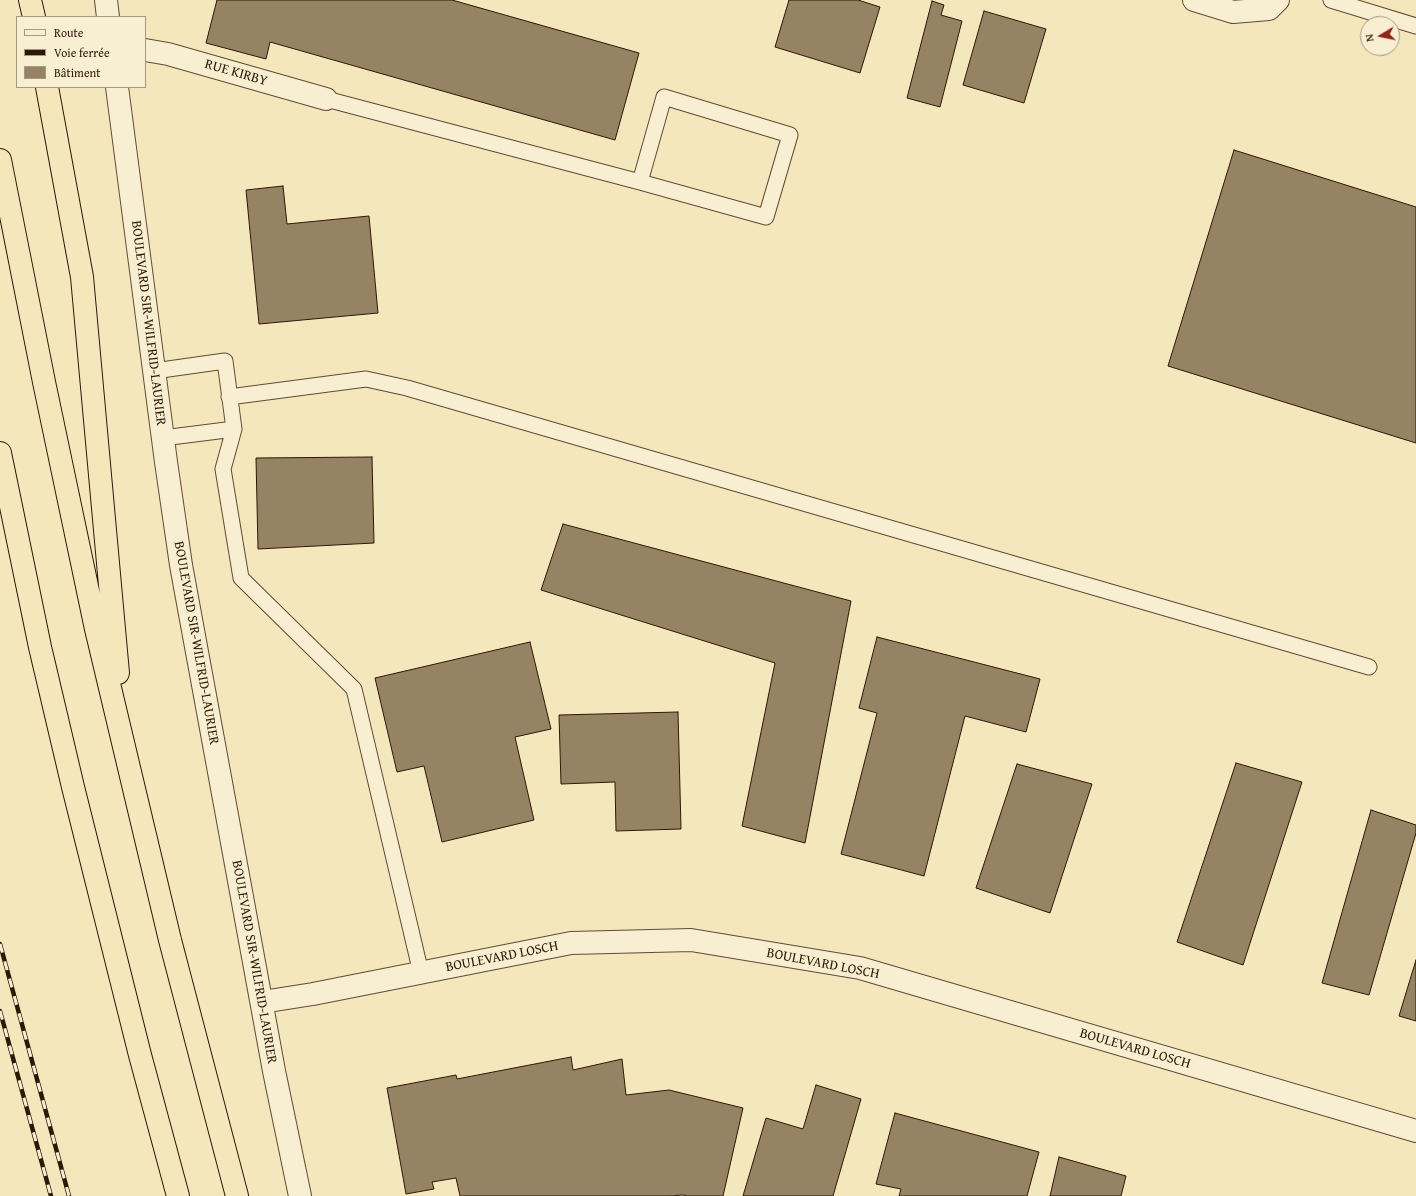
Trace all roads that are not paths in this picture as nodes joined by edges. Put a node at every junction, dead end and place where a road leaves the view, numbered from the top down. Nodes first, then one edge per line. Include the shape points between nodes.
1 (30, 0) edge
2 (106, 0) edge
3 (1194, 0) edge
4 (1278, 0) edge
5 (1331, 0) edge
6 (34, 16) edge
7 (108, 16) edge
8 (1416, 26) edge
9 (146, 50) edge
10 (47, 88) edge
11 (117, 88) edge
12 (326, 99) joint
13 (0, 160) edge
14 (640, 182) junction
15 (154, 371) junction
16 (229, 397) junction
17 (234, 429) junction
18 (163, 438) junction
19 (0, 453) edge
20 (0, 520) edge
21 (40, 647) junction
22 (1370, 667) dead end
23 (125, 750) junction
24 (421, 973) junction
25 (262, 1002) junction
26 (1416, 1131) edge
27 (178, 1196) edge
28 (238, 1196) edge
29 (300, 1196) edge

1 - 6 highway
2 - 7 street
3 - 4 street via 1233,12 1269,9
5 - 8 lane
9 - 12 street, RUE KIRBY via 168,54
10 - 23 highway via 82,277
11 - 15 street, BOULEVARD SIR-WILFRID-LAURIER
12 - 14 lane
13 - 23 highway via 79,554
14 - 14 lane via 766,218 790,135 664,97
15 - 16 lane via 225,361
15 - 18 street, BOULEVARD SIR-WILFRID-LAURIER
16 - 17 lane
16 - 22 lane via 366,379
17 - 18 lane
17 - 24 lane via 223,468 241,578 354,689
18 - 25 street, BOULEVARD SIR-WILFRID-LAURIER via 181,565
19 - 21 highway
20 - 21 highway
21 - 27 highway via 97,885
23 - 28 highway via 172,948
24 - 25 street, BOULEVARD LOSCH
24 - 26 street, BOULEVARD LOSCH via 571,943 690,940 860,968
25 - 29 street, BOULEVARD SIR-WILFRID-LAURIER

